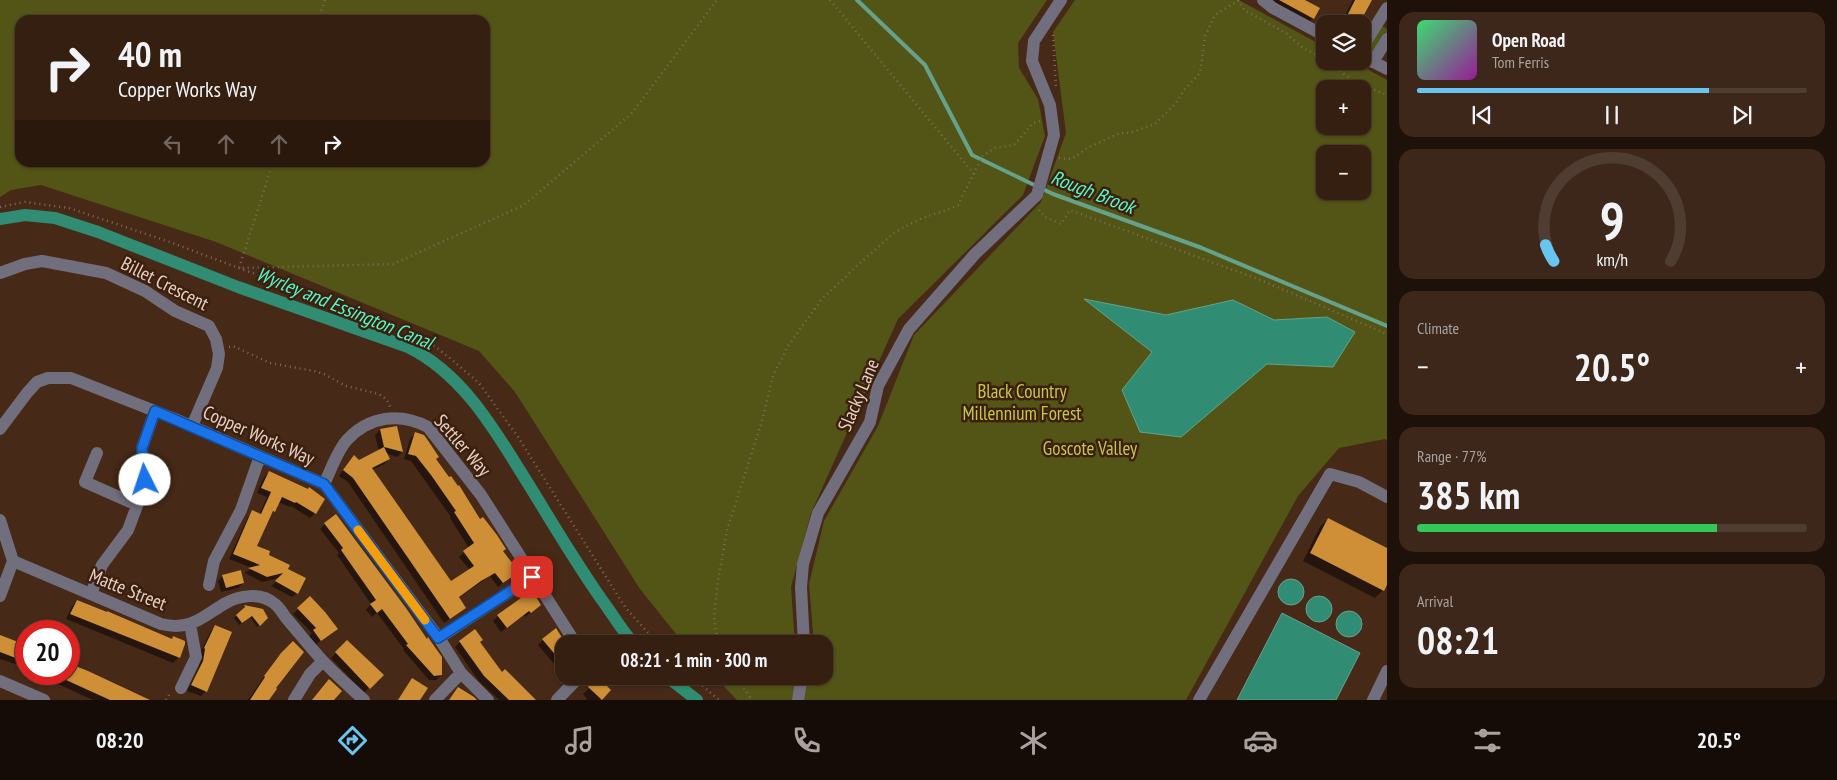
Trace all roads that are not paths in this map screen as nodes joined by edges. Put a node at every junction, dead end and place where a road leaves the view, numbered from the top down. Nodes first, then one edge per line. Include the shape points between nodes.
1 (1061, 0) edge
2 (1263, 0) edge
3 (1387, 8) edge
4 (1316, 31) edge
5 (1371, 34) edge
6 (1387, 39) edge
7 (1371, 56) edge
8 (1371, 61) edge
9 (1387, 69) edge
10 (0, 273) edge
11 (155, 411) junction
12 (192, 426) junction
13 (0, 428) edge
14 (97, 453) dead end
15 (260, 456) junction
16 (324, 484) junction
17 (1387, 497) edge
18 (137, 505) junction
19 (0, 520) edge
20 (2, 537) edge
21 (13, 561) junction
22 (532, 577) junction
23 (209, 585) dead end
24 (92, 594) junction
25 (0, 596) edge
26 (190, 624) junction
27 (570, 635) edge
28 (804, 635) edge
29 (438, 638) junction
30 (322, 661) junction
31 (461, 672) junction
32 (1386, 676) edge
33 (0, 681) edge
34 (571, 685) edge
35 (800, 685) edge
36 (181, 688) dead end
37 (44, 700) edge
38 (294, 700) edge
39 (364, 700) edge
40 (436, 700) edge
41 (488, 700) edge
42 (557, 700) edge
43 (798, 700) edge
44 (1199, 700) edge
45 (1374, 700) edge

1 - 28 street, Slacky Lane via 1034,42 1032,61 1050,105 1054,135 1037,195 975,254 909,329 878,386 870,422 818,513 803,564
2 - 4 street
3 - 5 street
6 - 7 street
8 - 9 street
10 - 12 street, Billet Crescent via 42,261 106,273 209,326 218,348 217,368
11 - 12 street, Copper Works Way
11 - 13 street, Copper Works Way via 71,378 48,378 37,382
11 - 18 street via 142,448 145,480
12 - 15 street, Copper Works Way
14 - 18 street via 85,482
15 - 16 street, Copper Works Way
15 - 23 street via 241,510 214,561
16 - 22 street, Settler Way via 346,441 366,425 390,417 417,422 428,427 481,495
16 - 29 street, Copper Works Way
17 - 44 street via 1359,482 1330,474
18 - 24 street via 128,530 102,565
19 - 20 street
20 - 21 street
21 - 24 street, Matte Street
21 - 25 street
22 - 27 street, Settler Way
22 - 29 street
24 - 26 street, Matte Street via 161,624 181,627
26 - 30 street, Matte Street via 229,601 252,596 260,598 274,603
26 - 36 street via 196,657
29 - 31 street, Copper Works Way
30 - 38 street
30 - 39 street, Matte Street
31 - 40 street
31 - 41 street, Copper Works Way
32 - 45 street
33 - 37 street
34 - 42 street
35 - 43 street

